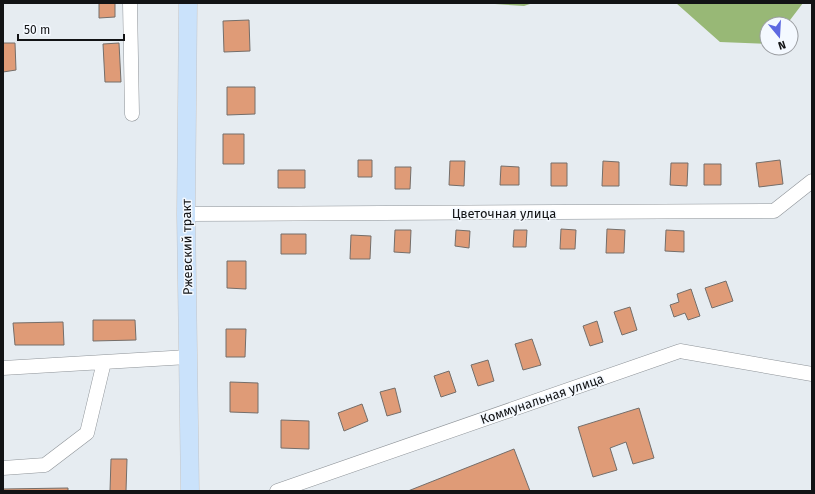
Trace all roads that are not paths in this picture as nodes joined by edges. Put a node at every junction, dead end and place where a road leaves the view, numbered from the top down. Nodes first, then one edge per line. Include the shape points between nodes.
1 (130, 3) edge
2 (188, 3) edge
3 (132, 114) dead end
4 (812, 181) edge
5 (186, 214) junction
6 (188, 357) junction
7 (104, 362) junction
8 (3, 368) edge
9 (812, 374) edge
10 (3, 468) edge
11 (190, 491) edge
12 (277, 491) edge

1 - 3 street
2 - 5 main road, Ржевский тракт
4 - 5 street, Цветочная улица via 774,211
5 - 6 main road, Ржевский тракт
6 - 7 street
6 - 11 main road, Ржевский тракт
7 - 8 street
7 - 10 street via 87,433 45,465
9 - 12 street, Коммунальная улица via 680,351

